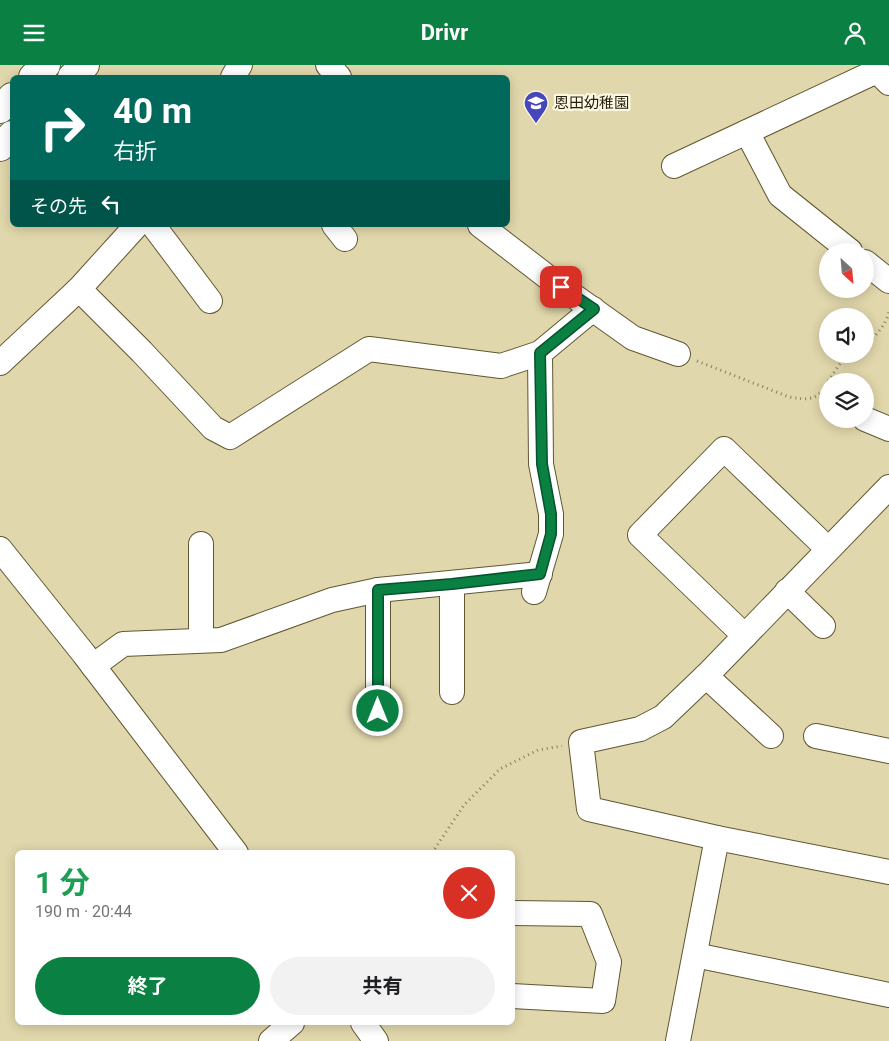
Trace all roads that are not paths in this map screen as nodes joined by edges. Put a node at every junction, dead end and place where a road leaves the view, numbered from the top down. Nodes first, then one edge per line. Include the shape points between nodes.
1 (46, 65) edge
2 (86, 65) edge
3 (328, 65) edge
4 (880, 73) edge
5 (35, 75) edge
6 (74, 75) edge
7 (337, 75) edge
8 (10, 99) edge
9 (0, 109) edge
10 (748, 132) junction
11 (10, 137) edge
12 (0, 147) edge
13 (674, 167) dead end
14 (135, 227) edge
15 (154, 227) edge
16 (483, 227) edge
17 (840, 243) edge
18 (874, 269) edge
19 (889, 281) edge
20 (79, 289) junction
21 (210, 301) dead end
22 (594, 309) junction
23 (540, 353) junction
24 (678, 354) road end
25 (0, 363) edge
26 (874, 423) edge
27 (889, 429) edge
28 (889, 487) edge
29 (201, 544) dead end
30 (0, 549) edge
31 (828, 549) junction
32 (452, 584) junction
33 (378, 590) junction
34 (788, 591) junction
35 (823, 626) dead end
36 (744, 635) junction
37 (201, 639) junction
38 (93, 666) junction
39 (706, 676) junction
40 (452, 692) dead end
41 (378, 711) dead end
42 (771, 736) dead end
43 (816, 736) dead end
44 (889, 751) edge
45 (716, 838) junction
46 (234, 850) edge
47 (889, 872) edge
48 (515, 913) edge
49 (695, 955) junction
50 (889, 995) edge
51 (515, 996) edge
52 (290, 1025) edge
53 (364, 1025) edge
54 (271, 1041) edge
55 (376, 1041) edge
56 (678, 1041) edge

1 - 5 highway
2 - 6 highway
3 - 7 street
4 - 10 street
8 - 9 highway
10 - 13 street
10 - 17 street via 780,195
11 - 12 highway
14 - 20 street
15 - 21 street
16 - 22 street
18 - 19 street
20 - 23 street via 213,428 230,437 370,349 501,366
20 - 25 street
22 - 23 street
22 - 24 street via 633,338
23 - 32 street via 542,464 551,514 551,534 537,583
26 - 27 street
28 - 31 street
29 - 37 street
30 - 38 street
31 - 34 street
31 - 36 street via 724,449 640,535
32 - 33 street
32 - 40 street
33 - 37 street via 332,600 221,640
33 - 41 street
34 - 35 street
34 - 36 street
36 - 39 street
37 - 38 street via 123,644
38 - 46 street
39 - 42 street
39 - 45 street via 663,717 640,729 581,742 588,809
43 - 44 street
45 - 47 street
45 - 49 street
48 - 51 street via 590,914 610,962 603,1001
49 - 50 street
49 - 56 street
52 - 54 street
53 - 55 street

